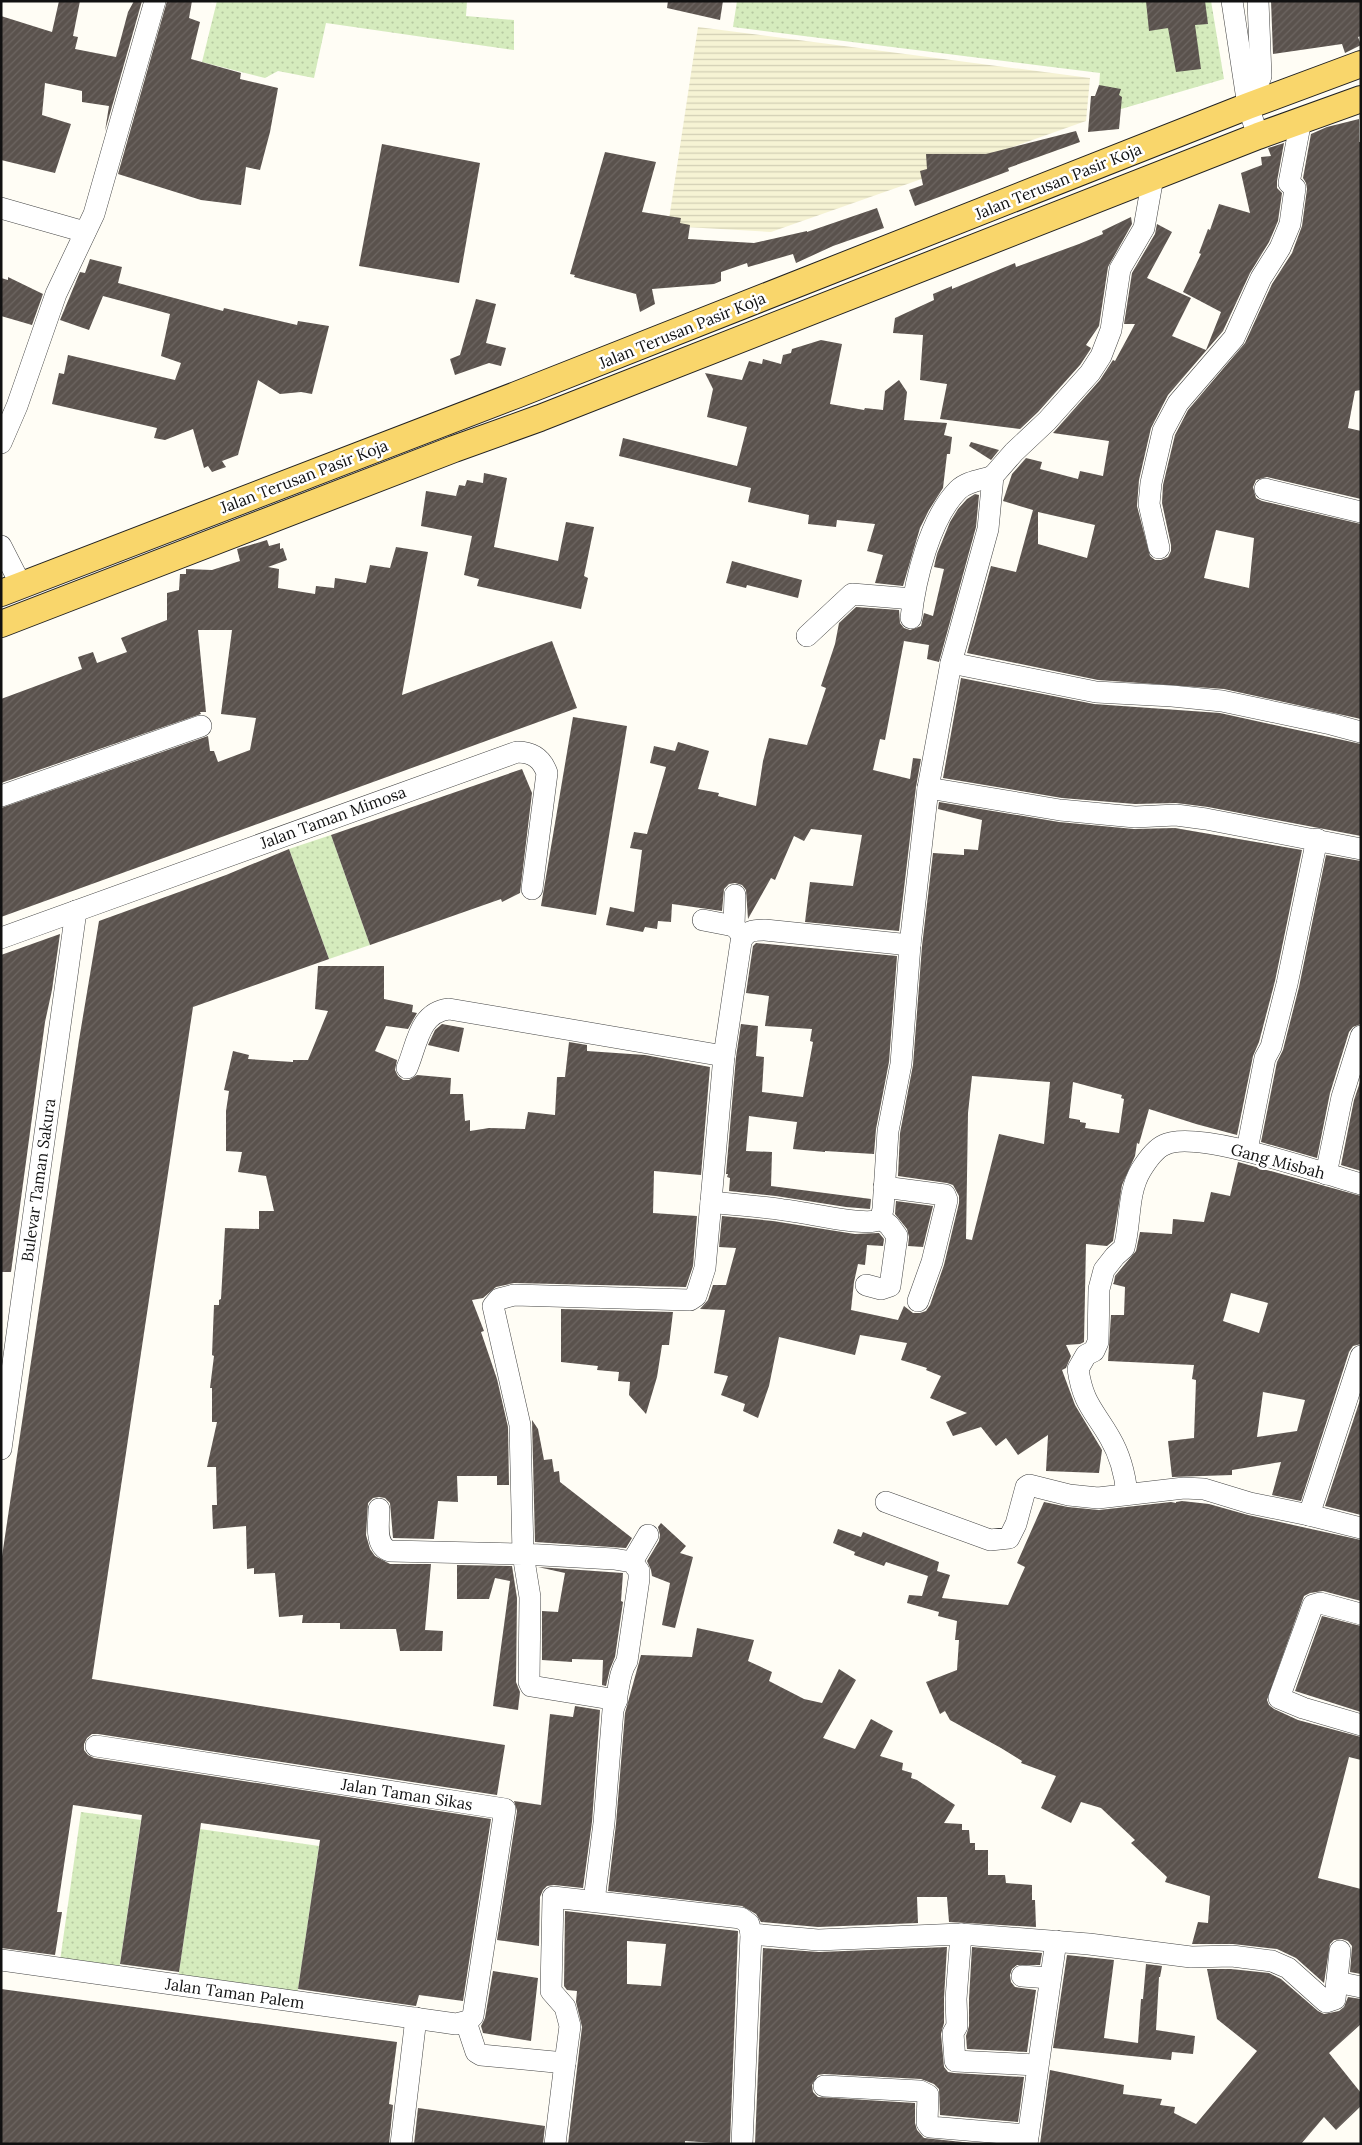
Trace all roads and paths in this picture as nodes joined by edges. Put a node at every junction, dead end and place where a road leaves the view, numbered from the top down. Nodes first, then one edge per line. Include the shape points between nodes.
1 (155, 1) edge
2 (1232, 1) edge
3 (1258, 1) edge
4 (1361, 64) edge
5 (1361, 99) edge
6 (1248, 101) junction
7 (1301, 120) junction
8 (1258, 136) junction
9 (1153, 177) junction
10 (1, 208) edge
11 (85, 232) junction
12 (1, 443) edge
13 (993, 476) junction
14 (1265, 489) dead end
15 (1361, 512) edge
16 (1, 546) edge
17 (1159, 548) dead end
18 (11, 589) edge
19 (1, 624) edge
20 (807, 636) dead end
21 (951, 663) junction
22 (201, 726) dead end
23 (1361, 732) edge
24 (928, 788) junction
25 (1, 796) edge
26 (1317, 839) junction
27 (1361, 849) edge
28 (532, 890) dead end
29 (735, 895) dead end
30 (76, 911) junction
31 (703, 920) dead end
32 (739, 931) junction
33 (1, 938) edge
34 (910, 945) junction
35 (1361, 1036) edge
36 (724, 1056) junction
37 (407, 1068) dead end
38 (1247, 1150) junction
39 (1326, 1174) junction
40 (1361, 1184) edge
41 (884, 1188) junction
42 (711, 1202) junction
43 (880, 1218) junction
44 (866, 1286) dead end
45 (918, 1301) dead end
46 (1361, 1356) edge
47 (1, 1449) edge
48 (1127, 1494) junction
49 (886, 1502) dead end
50 (379, 1509) dead end
51 (1309, 1515) junction
52 (1361, 1528) edge
53 (648, 1535) dead end
54 (523, 1554) junction
55 (632, 1562) junction
56 (1361, 1614) edge
57 (617, 1700) junction
58 (1361, 1725) edge
59 (96, 1746) dead end
60 (594, 1901) junction
61 (751, 1934) junction
62 (961, 1934) junction
63 (1056, 1941) junction
64 (1340, 1951) dead end
65 (1, 1960) edge
66 (1022, 1976) dead end
67 (1050, 1978) junction
68 (1337, 1982) junction
69 (1361, 1987) edge
70 (416, 2018) junction
71 (467, 2021) junction
72 (565, 2064) junction
73 (1037, 2066) junction
74 (824, 2086) dead end
75 (1028, 2139) edge
76 (401, 2144) edge
77 (555, 2144) edge
78 (742, 2144) edge

1 - 11 street via 94,214
2 - 6 street
3 - 6 street via 1261,76
4 - 6 main road, Jalan Terusan Pasir Koja
5 - 7 main road, Jalan Terusan Pasir Koja
6 - 8 street
6 - 18 main road, Jalan Terusan Pasir Koja via 525,392
7 - 8 main road, Jalan Terusan Pasir Koja
7 - 17 street via 1290,183 1295,188 1290,224 1280,248 1261,278 1234,338 1178,403 1163,431 1149,504
8 - 9 main road, Jalan Terusan Pasir Koja
9 - 13 street via 1144,228 1120,269 1111,330 1101,356 1047,421
9 - 19 main road, Jalan Terusan Pasir Koja via 540,418
10 - 11 street
11 - 12 street via 56,294
13 - 20 street via 967,484 944,508 930,541 912,608 852,594
13 - 21 street via 988,529
14 - 15 street
16 - 18 street
21 - 23 street via 1096,692 1222,701
21 - 24 street
22 - 25 street
24 - 26 street via 1060,810 1135,817 1176,815
24 - 34 street
26 - 27 street
26 - 38 street via 1287,984 1271,1047 1265,1058
28 - 30 street, Jalan Taman Mimosa via 547,773 534,755 517,752
29 - 32 street
30 - 33 street, Jalan Taman Mimosa
30 - 47 street, Bulevar Taman Sakura
31 - 32 street
32 - 34 street via 765,930
32 - 36 street via 741,942
34 - 41 street via 901,1064 888,1131
35 - 39 street via 1342,1096
36 - 37 street via 449,1009 433,1014 423,1025
36 - 42 street
38 - 39 street, Gang Misbah
38 - 48 street, Gang Misbah via 1198,1142 1164,1144 1140,1171 1124,1248 1104,1270 1099,1289 1098,1342 1078,1369 1086,1402 1111,1439 1124,1472
39 - 40 street, Gang Misbah
41 - 43 street
41 - 45 street via 945,1194 947,1200 932,1262
42 - 43 street via 841,1219 877,1221
42 - 54 street via 705,1268 699,1292 690,1300 514,1294 499,1298 493,1306 520,1425
43 - 44 street via 897,1236 890,1286 881,1289
46 - 51 street
48 - 49 street via 1098,1498 1026,1486 1016,1524 1009,1538 1002,1540 990,1540
48 - 51 street via 1204,1489 1250,1503
50 - 54 street via 379,1539 386,1550
51 - 52 street
53 - 55 street
54 - 55 street
54 - 57 street via 530,1596 532,1686
55 - 57 street via 639,1572 639,1579 629,1652 620,1670
56 - 58 street via 1320,1602 1313,1605 1279,1698
57 - 60 street via 613,1710
59 - 71 street, Jalan Taman Sikas via 505,1809 476,2009
60 - 61 street via 741,1918 749,1924
60 - 72 street via 553,1897 551,1990 564,2007 570,2026
61 - 62 street via 818,1940
61 - 78 street
62 - 63 street
62 - 73 street via 957,2026 953,2033 955,2062
63 - 67 street
63 - 68 street via 1191,1957 1232,1956 1272,1961 1288,1968 1326,2002 1335,1999
64 - 68 street
65 - 70 street, Jalan Taman Palem
66 - 67 street
67 - 73 street
68 - 69 street
70 - 71 street, Jalan Taman Palem via 456,2024
70 - 76 street
71 - 72 street via 476,2052 481,2055
72 - 77 street
73 - 75 street
74 - 75 street via 920,2091 928,2094 926,2123 930,2127

